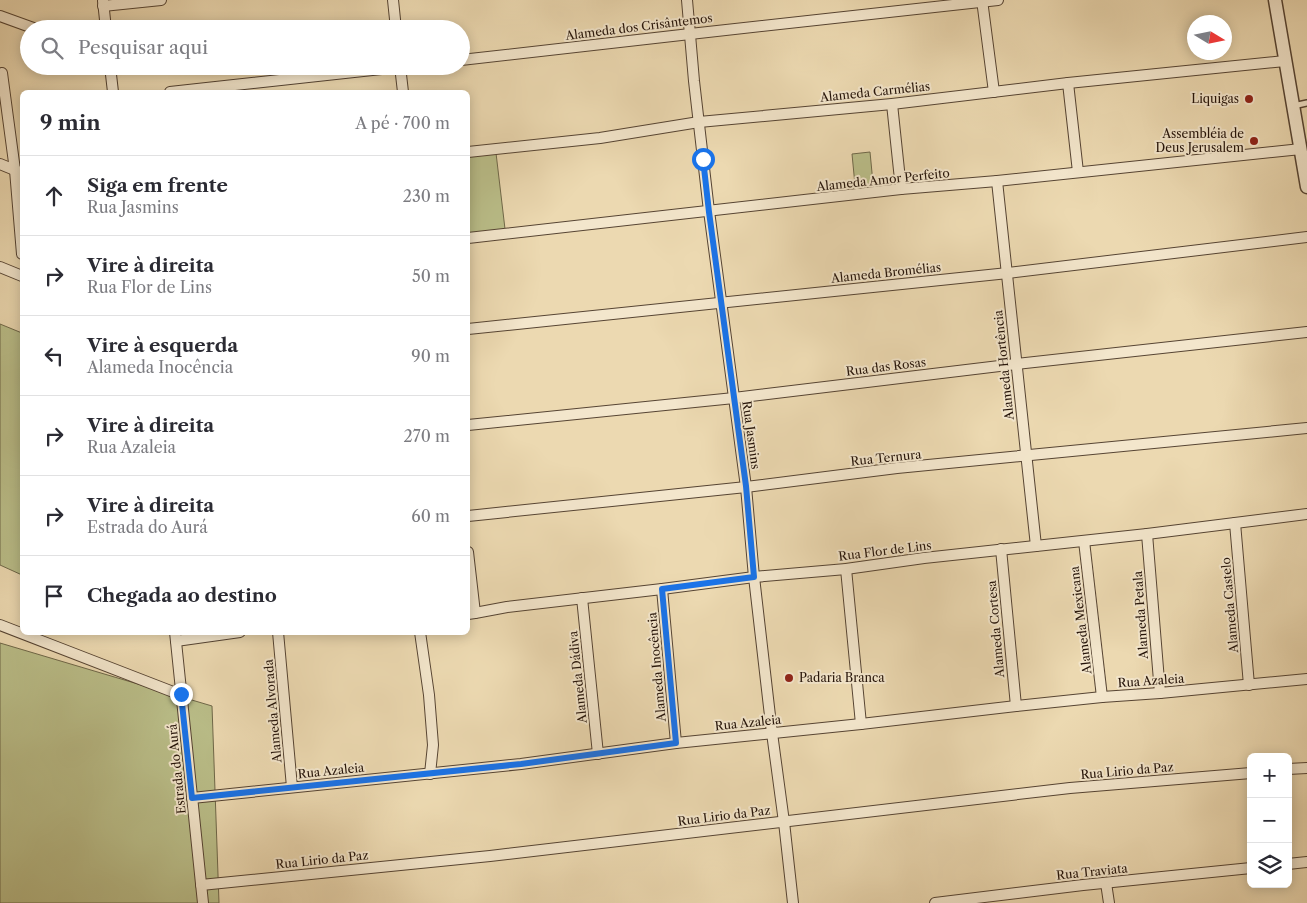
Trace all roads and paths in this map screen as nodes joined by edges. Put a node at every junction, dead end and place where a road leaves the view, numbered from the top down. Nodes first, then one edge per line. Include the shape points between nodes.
1 (161, 0) edge
2 (393, 0) edge
3 (687, 0) edge
4 (998, 0) edge
5 (1275, 0) edge
6 (982, 1) edge
7 (103, 3) edge
8 (0, 16) edge
9 (105, 20) edge
10 (395, 20) edge
11 (20, 23) edge
12 (690, 34) junction
13 (470, 59) edge
14 (1285, 61) junction
15 (2, 73) dead end
16 (111, 75) edge
17 (328, 75) edge
18 (403, 75) edge
19 (1068, 83) junction
20 (113, 90) edge
21 (189, 90) edge
22 (403, 90) edge
23 (994, 92) junction
24 (1307, 103) edge
25 (892, 104) junction
26 (1293, 106) junction
27 (699, 122) junction
28 (1301, 149) junction
29 (470, 152) edge
30 (0, 164) edge
31 (19, 171) edge
32 (1078, 172) junction
33 (997, 181) junction
34 (1307, 187) edge
35 (901, 189) junction
36 (20, 199) edge
37 (709, 212) junction
38 (1307, 237) edge
39 (470, 238) edge
40 (0, 267) edge
41 (1008, 273) junction
42 (20, 275) edge
43 (721, 302) junction
44 (470, 329) edge
45 (1307, 332) edge
46 (1016, 364) junction
47 (734, 398) junction
48 (470, 425) edge
49 (1307, 428) edge
50 (1027, 456) junction
51 (746, 486) junction
52 (1307, 514) edge
53 (470, 516) edge
54 (1235, 523) junction
55 (1147, 534) junction
56 (1084, 540) junction
57 (1036, 546) junction
58 (1001, 549) junction
59 (846, 569) junction
60 (754, 577) junction
61 (662, 589) junction
62 (470, 593) edge
63 (582, 598) junction
64 (471, 614) edge
65 (0, 625) edge
66 (20, 633) edge
67 (26, 635) edge
68 (201, 635) edge
69 (278, 635) edge
70 (420, 635) edge
71 (175, 637) edge
72 (1307, 679) edge
73 (1249, 685) junction
74 (1160, 693) junction
75 (181, 694) junction
76 (1102, 697) junction
77 (1016, 706) junction
78 (861, 724) junction
79 (772, 733) junction
80 (676, 743) junction
81 (598, 754) junction
82 (1307, 768) edge
83 (1292, 769) edge
84 (1247, 773) edge
85 (430, 774) junction
86 (292, 787) junction
87 (192, 798) junction
88 (784, 822) junction
89 (1307, 862) edge
90 (1292, 864) edge
91 (1247, 868) edge
92 (1106, 883) junction
93 (201, 885) junction
94 (203, 903) edge
95 (793, 903) edge
96 (936, 903) edge
97 (1110, 903) edge

1 - 7 street
2 - 10 street
3 - 12 street, Rua Jasmins
4 - 6 street, Alameda dos Crisântemos
5 - 14 street
6 - 12 street, Alameda dos Crisântemos
6 - 23 street
7 - 9 street
8 - 11 street
12 - 13 street, Alameda dos Crisântemos
12 - 27 street, Rua Jasmins
14 - 19 street, Alameda Carmélias
14 - 26 street
15 - 31 street
16 - 20 street
17 - 21 street
18 - 22 street
19 - 23 street, Alameda Carmélias
19 - 32 street
23 - 25 street, Alameda Carmélias
24 - 26 lane
25 - 27 street, Alameda Carmélias
25 - 35 street
26 - 28 street
27 - 29 street, Alameda Carmélias via 600,138
27 - 37 street, Rua Jasmins
28 - 32 street, Alameda Amor Perfeito
28 - 34 street
30 - 31 street
31 - 36 street
32 - 33 street, Alameda Amor Perfeito
33 - 35 street, Alameda Amor Perfeito
33 - 41 street, Alameda Hortência
35 - 37 street, Alameda Amor Perfeito
37 - 39 street, Alameda Amor Perfeito
37 - 43 street, Rua Jasmins
38 - 41 street, Alameda Bromélias
40 - 42 street
41 - 43 street, Alameda Bromélias
41 - 46 street, Alameda Hortência
43 - 44 street, Alameda Bromélias
43 - 47 street, Rua Jasmins
45 - 46 street, Rua das Rosas
46 - 47 street, Rua das Rosas
46 - 50 street, Alameda Hortência
47 - 48 street, Rua das Rosas
47 - 51 street, Rua Jasmins
49 - 50 street, Rua Ternura
50 - 51 street, Rua Ternura
50 - 57 street, Alameda Hortência
51 - 53 street, Rua Ternura
51 - 60 street, Rua Jasmins
52 - 54 street, Rua Flor de Lins
54 - 55 street, Rua Flor de Lins
54 - 73 street, Alameda Castelo
55 - 56 street, Rua Flor de Lins
55 - 74 street, Alameda Petala
56 - 57 street, Rua Flor de Lins
56 - 76 street, Alameda Mexicana
57 - 58 street, Rua Flor de Lins
58 - 59 street, Rua Flor de Lins
58 - 77 street, Alameda Cortesa
59 - 60 street, Rua Flor de Lins
59 - 78 street
60 - 61 street, Rua Flor de Lins
60 - 79 street, Rua Jasmins
61 - 63 street, Rua Flor de Lins
61 - 80 street, Alameda Inocência
62 - 64 street
63 - 64 street, Rua Flor de Lins
63 - 81 street, Alameda Dádiva
65 - 66 street
67 - 75 street
68 - 71 street
69 - 86 street, Alameda Alvorada
70 - 85 street via 434,745
71 - 75 street, Estrada do Aurá
72 - 73 street, Rua Azaleia
73 - 74 street, Rua Azaleia
74 - 76 street, Rua Azaleia
75 - 87 street, Estrada do Aurá
76 - 77 street, Rua Azaleia
77 - 78 street, Rua Azaleia
78 - 79 street, Rua Azaleia
79 - 80 street, Rua Azaleia
79 - 88 street, Rua Jasmins
80 - 81 street, Rua Azaleia
81 - 85 street, Rua Azaleia
82 - 83 street
84 - 88 street, Rua Lirio da Paz via 1070,788
85 - 86 street, Rua Azaleia
86 - 87 street, Rua Azaleia
87 - 93 street, Estrada do Aurá
88 - 93 street, Rua Lirio da Paz
88 - 95 street, Rua Jasmins
89 - 90 street
91 - 92 street, Rua Traviata
92 - 96 street, Rua Traviata
92 - 97 street
93 - 94 street, Estrada do Aurá

